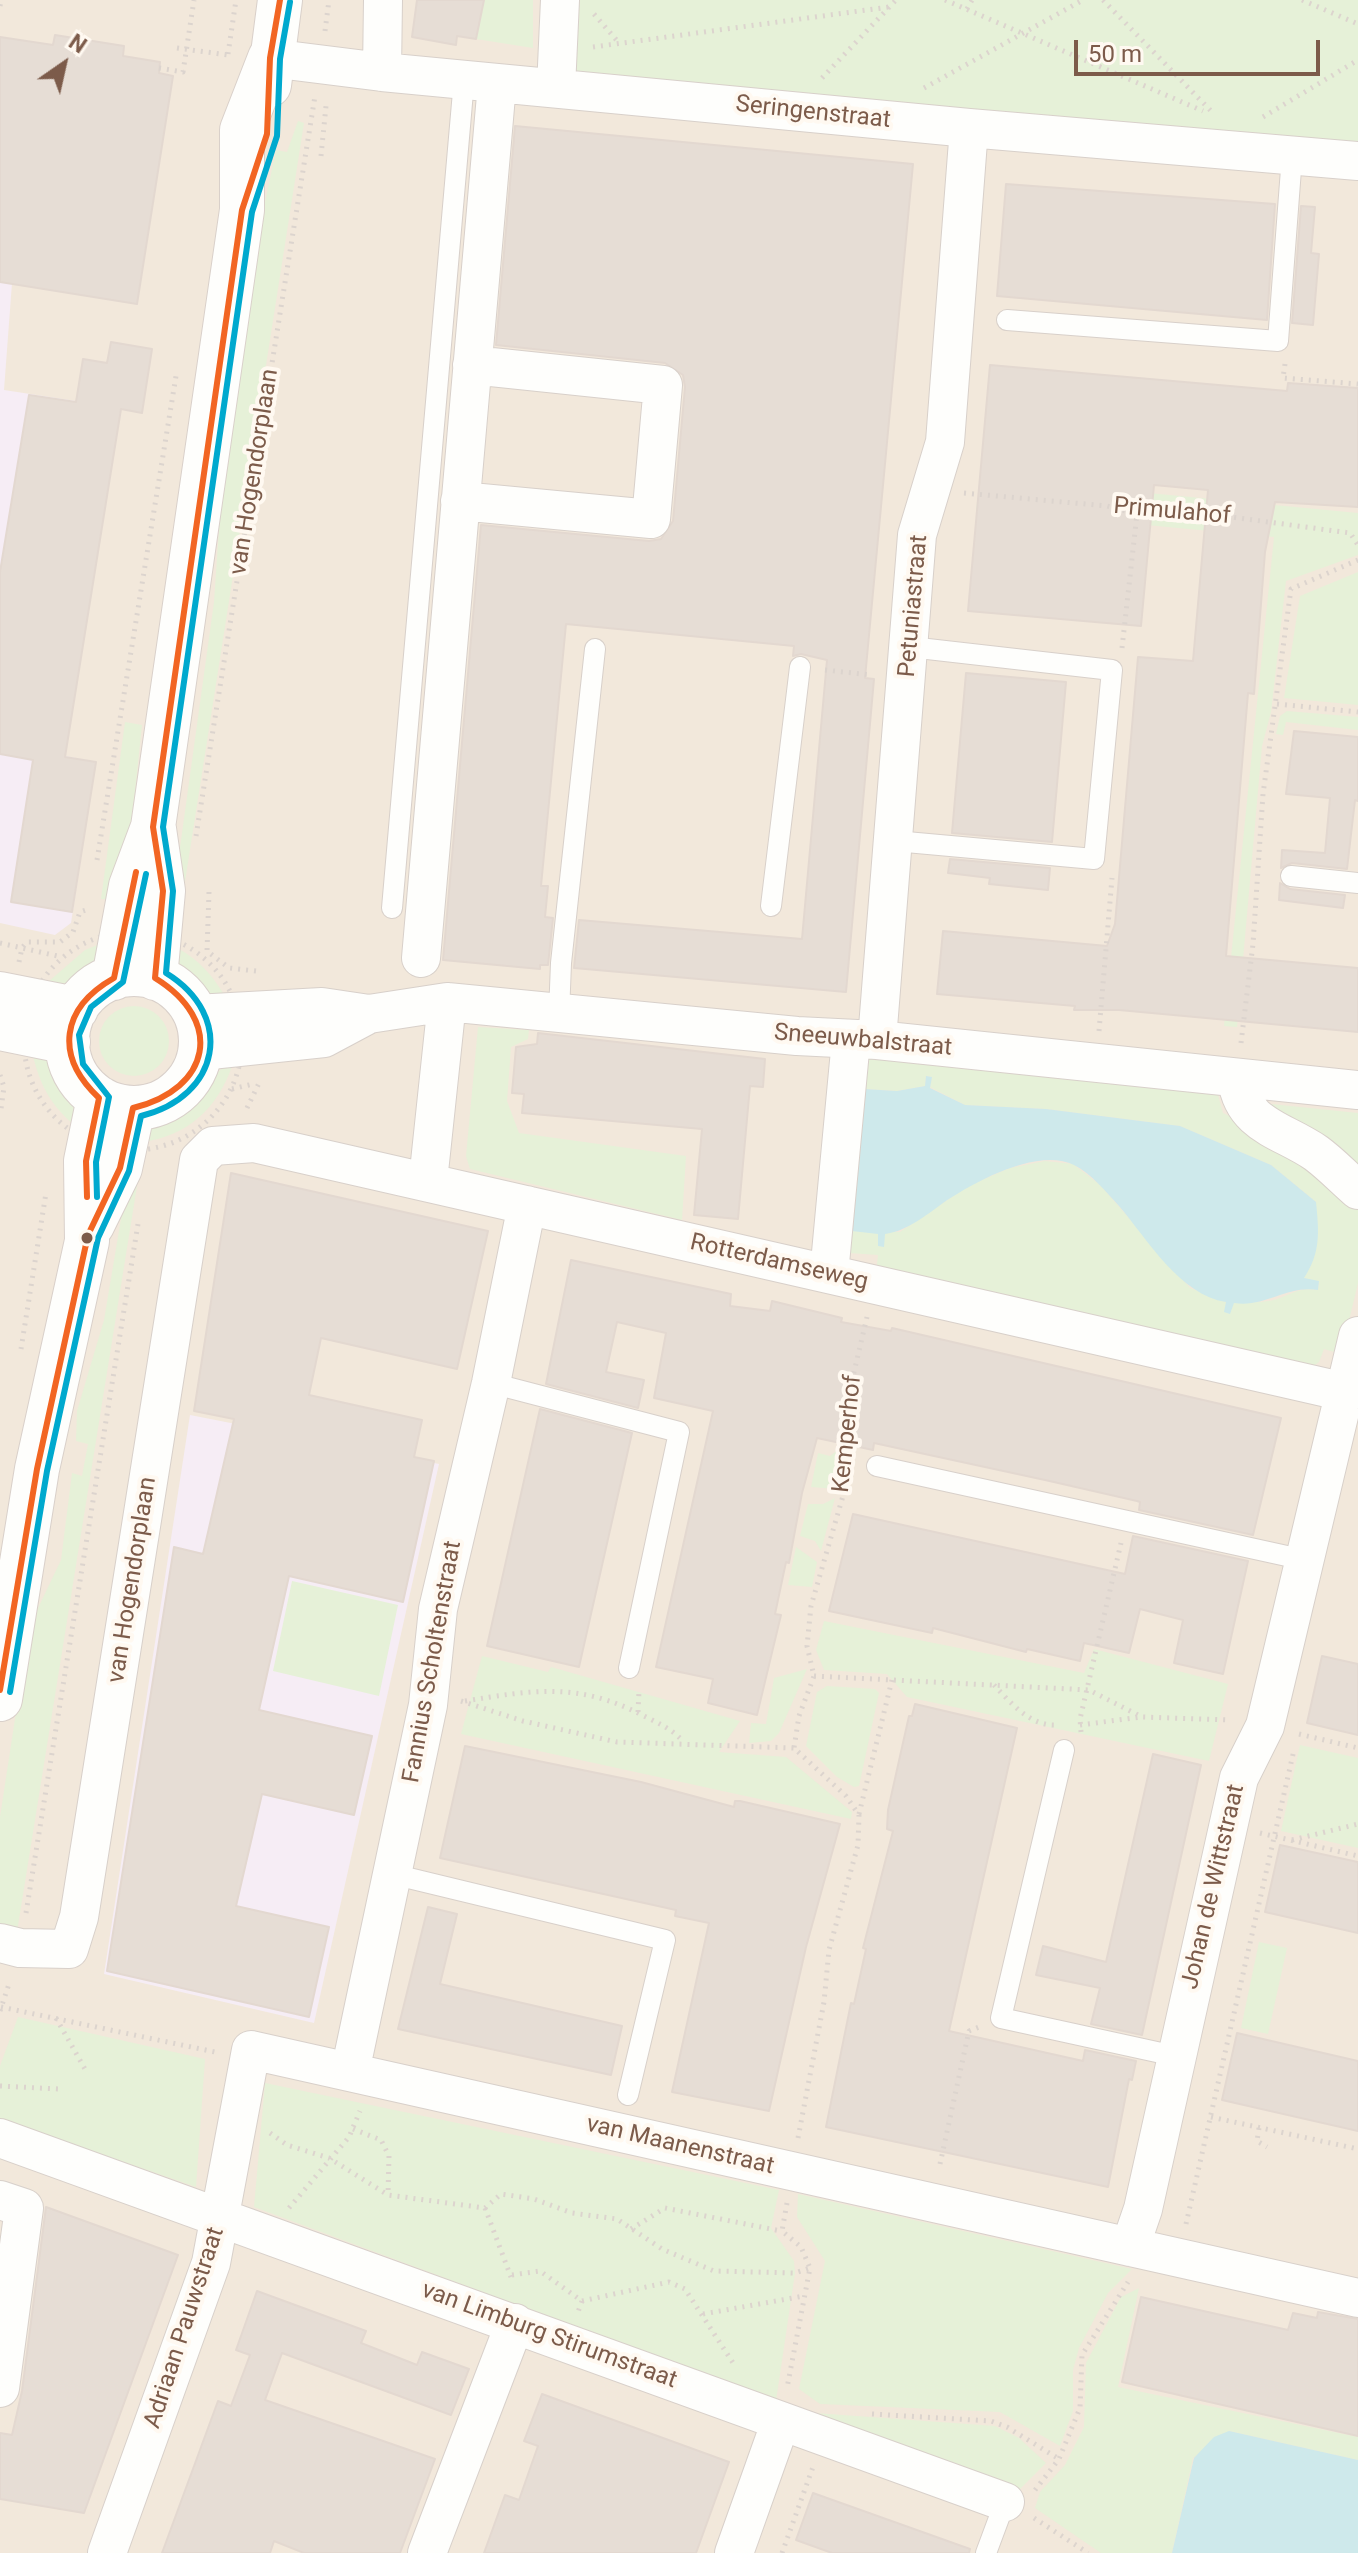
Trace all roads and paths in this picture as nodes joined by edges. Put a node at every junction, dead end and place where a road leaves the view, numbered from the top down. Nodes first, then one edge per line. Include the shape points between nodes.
1 (194, 0) edge
2 (280, 0) edge
3 (329, 0) edge
4 (383, 0) edge
5 (896, 0) edge
6 (945, 0) edge
7 (972, 0) edge
8 (1083, 0) edge
9 (1103, 0) edge
10 (1302, 0) edge
11 (576, 5) edge
12 (889, 7) junction
13 (967, 9) junction
14 (1358, 24) edge
15 (1023, 33) junction
16 (619, 43) junction
17 (177, 48) dead end
18 (186, 49) junction
19 (249, 56) junction
20 (1358, 60) edge
21 (320, 66) junction
22 (159, 68) dead end
23 (556, 70) junction
24 (382, 72) junction
25 (480, 82) junction
26 (912, 95) dead end
27 (326, 106) dead end
28 (791, 111) junction
29 (969, 128) junction
30 (1243, 152) junction
31 (321, 156) dead end
32 (1292, 156) junction
33 (1358, 161) edge
34 (1007, 320) dead end
35 (1278, 341) junction
36 (465, 378) junction
37 (1358, 384) edge
38 (931, 490) junction
39 (457, 491) junction
40 (1137, 514) junction
41 (1358, 545) edge
42 (1358, 560) edge
43 (595, 649) dead end
44 (909, 663) junction
45 (800, 667) joint
46 (1112, 670) junction
47 (127, 673) dead end
48 (1277, 704) junction
49 (1358, 712) edge
50 (196, 838) dead end
51 (895, 841) junction
52 (1094, 859) junction
53 (97, 862) dead end
54 (1291, 876) dead end
55 (1358, 883) edge
56 (92, 893) dead end
57 (771, 906) dead end
58 (392, 908) dead end
59 (130, 934) junction
60 (0, 943) edge
61 (63, 957) junction
62 (421, 958) dead end
63 (134, 978) junction
64 (447, 1002) junction
65 (14, 1014) edge
66 (559, 1014) junction
67 (72, 1025) junction
68 (219, 1031) junction
69 (864, 1040) junction
70 (1096, 1064) junction
71 (0, 1075) edge
72 (1237, 1080) junction
73 (1358, 1090) edge
74 (1, 1109) edge
75 (112, 1124) junction
76 (213, 1146) joint
77 (428, 1181) junction
78 (1358, 1190) edge
79 (527, 1205) junction
80 (131, 1263) dead end
81 (829, 1274) junction
82 (874, 1285) junction
83 (1358, 1336) edge
84 (491, 1383) junction
85 (1352, 1390) edge
86 (877, 1466) dead end
87 (1126, 1521) junction
88 (1305, 1560) junction
89 (629, 1668) dead end
90 (814, 1676) junction
91 (893, 1680) junction
92 (993, 1685) junction
93 (1, 1689) edge
94 (1089, 1690) junction
95 (446, 1699) junction
96 (1142, 1717) junction
97 (1065, 1725) dead end
98 (1073, 1725) dead end
99 (1082, 1725) junction
100 (1282, 1730) junction
101 (685, 1743) junction
102 (794, 1748) junction
103 (1358, 1748) edge
104 (1064, 1750) joint
105 (859, 1815) junction
106 (1358, 1824) edge
107 (1228, 1825) junction
108 (1274, 1836) junction
109 (1291, 1840) junction
110 (1358, 1856) edge
111 (392, 1874) junction
112 (12, 1933) edge
113 (0, 1984) edge
114 (8, 1986) dead end
115 (1, 2007) edge
116 (56, 2018) junction
117 (1001, 2018) junction
118 (251, 2050) junction
119 (1175, 2056) junction
120 (85, 2069) dead end
121 (359, 2074) junction
122 (0, 2086) edge
123 (59, 2089) dead end
124 (628, 2095) dead end
125 (1211, 2117) junction
126 (1259, 2128) junction
127 (260, 2129) dead end
128 (353, 2129) junction
129 (0, 2138) edge
130 (1267, 2147) dead end
131 (1358, 2149) edge
132 (329, 2158) junction
133 (940, 2164) dead end
134 (792, 2171) junction
135 (388, 2195) junction
136 (22, 2205) edge
137 (485, 2208) junction
138 (221, 2220) junction
139 (631, 2229) junction
140 (782, 2231) junction
141 (275, 2238) junction
142 (1130, 2247) junction
143 (1178, 2258) junction
144 (810, 2268) junction
145 (512, 2275) junction
146 (804, 2296) junction
147 (1358, 2298) edge
148 (582, 2301) junction
149 (703, 2314) junction
150 (506, 2320) junction
151 (568, 2343) junction
152 (744, 2376) dead end
153 (0, 2388) edge
154 (859, 2413) dead end
155 (781, 2421) junction
156 (824, 2437) junction
157 (1059, 2459) junction
158 (1005, 2502) junction
159 (107, 2553) edge
160 (427, 2553) edge
161 (734, 2553) edge
162 (782, 2553) edge
163 (986, 2553) edge
164 (1088, 2553) edge

1 - 18 path
2 - 19 street, van Hogendorplaan
3 - 21 path, van Hogendorplaan
4 - 24 street
5 - 12 path
6 - 13 path
7 - 13 path
8 - 15 path
9 - 15 path via 1217,116
10 - 14 path
11 - 16 path
11 - 23 street
12 - 16 path
12 - 28 path
13 - 15 path
15 - 26 path
16 - 23 path
17 - 18 path
18 - 19 path
18 - 22 path via 183,72
19 - 21 street, Seringenstraat
19 - 59 street, van Hogendorplaan via 267,134 242,210 153,827 131,886
20 - 30 path via 1245,129
21 - 24 street, Seringenstraat
21 - 50 path, van Hogendorplaan
23 - 25 street, Seringenstraat
23 - 28 street, Seringenstraat
24 - 25 street, Seringenstraat
25 - 36 street
25 - 58 lane
27 - 31 path
28 - 29 street, Seringenstraat
29 - 30 street, Seringenstraat
29 - 38 street, Petuniastraat via 945,442
30 - 32 street, Seringenstraat
32 - 33 street, Seringenstraat
32 - 35 lane
34 - 35 lane
35 - 37 path via 1286,357 1283,378
36 - 39 street
36 - 39 street via 663,385 651,519
38 - 40 path, Primulahof via 1107,506
38 - 44 street, Petuniastraat via 917,535
39 - 62 street
40 - 41 path, Primulahof via 1209,514 1350,533
40 - 46 path via 1121,662
42 - 48 path via 1291,589
43 - 66 lane
44 - 45 path
44 - 46 lane
44 - 51 street, Petuniastraat
45 - 57 lane
46 - 52 lane
47 - 53 path
48 - 49 path
48 - 72 path via 1263,794
51 - 52 lane
51 - 69 street, Petuniastraat
52 - 70 path via 1113,871
54 - 55 lane
56 - 59 path
59 - 61 path
59 - 63 street, van Hogendorplaan
59 - 68 path via 215,970 227,985
60 - 61 path
61 - 65 path
63 - 67 street via 92,989
63 - 68 street via 179,992
64 - 66 street, Sneeuwbalstraat
64 - 68 street, Sneeuwbalstraat via 369,1014 324,1038
64 - 77 street
65 - 67 street
65 - 75 path via 28,1071 55,1117
66 - 69 street, Sneeuwbalstraat
67 - 75 street via 73,1068
68 - 75 street via 183,1088
68 - 75 path via 231,1090 201,1126 160,1146
69 - 70 street, Sneeuwbalstraat
69 - 81 street, Petuniastraat
70 - 72 street, Sneeuwbalstraat
71 - 74 path
72 - 73 street, Sneeuwbalstraat
72 - 78 street via 1240,1098 1253,1116 1316,1153
75 - 93 street via 120,1168 88,1235 37,1469
76 - 77 street, Rotterdamseweg via 254,1143
76 - 112 street, van Hogendorplaan via 199,1160 79,1917 69,1949 20,1948
77 - 79 street, Rotterdamseweg
79 - 81 street, Rotterdamseweg
79 - 84 street, Fannius Scholtenstraat
80 - 112 path
81 - 82 street, Rotterdamseweg
82 - 85 street, Rotterdamseweg
82 - 90 path, Kemperhof via 846,1406 845,1489 811,1606 807,1646
83 - 85 street, Johan de Wittstraat
84 - 89 lane via 679,1432
84 - 95 street, Fannius Scholtenstraat via 438,1609
85 - 88 street, Johan de Wittstraat
86 - 87 lane
87 - 88 lane
87 - 94 path
88 - 100 street, Johan de Wittstraat
90 - 91 path
90 - 102 path, Kemperhof
91 - 92 path
91 - 105 path
92 - 94 path
92 - 97 path via 1017,1710 1045,1725
94 - 96 path
94 - 99 path
95 - 101 path via 617,1742
95 - 101 path via 536,1689 584,1692 619,1703 674,1731
95 - 111 street, Fannius Scholtenstraat
96 - 99 path
96 - 100 path via 1229,1720
98 - 99 path
99 - 104 path via 1077,1747
100 - 103 path
100 - 107 street, Johan de Wittstraat via 1239,1778
100 - 108 path
101 - 102 path
102 - 105 path
104 - 117 lane
105 - 134 path via 858,1845 829,1950
106 - 109 path
107 - 108 path
107 - 119 street, Johan de Wittstraat
108 - 109 path
108 - 125 path
109 - 110 path
111 - 121 street, Fannius Scholtenstraat
111 - 124 lane via 665,1940
113 - 114 path
115 - 116 path
116 - 118 path via 217,2053
116 - 120 path
117 - 119 lane
117 - 133 path via 969,2031
118 - 121 street, van Maanenstraat
118 - 138 street, Adriaan Pauwstraat
119 - 142 street, Johan de Wittstraat
121 - 128 path via 360,2115
121 - 134 street, van Maanenstraat
122 - 123 path
125 - 126 path
125 - 143 path
126 - 130 path via 1257,2141
126 - 131 path
127 - 132 path via 287,2145
128 - 132 path
128 - 135 path via 381,2140 389,2156
129 - 138 street, van Limburg Stirumstraat
132 - 135 path
132 - 141 path via 282,2217
134 - 140 path
134 - 142 street, van Maanenstraat
135 - 137 path
136 - 153 street
137 - 139 path via 501,2194 512,2195 572,2213 617,2219
137 - 145 path
138 - 141 street, van Limburg Stirumstraat
138 - 159 street, Adriaan Pauwstraat via 211,2263
139 - 140 path via 665,2208
139 - 144 path via 714,2271 795,2273
140 - 144 path via 801,2247
141 - 150 street, van Limburg Stirumstraat
142 - 143 street, van Maanenstraat
142 - 157 path via 1140,2269 1082,2355 1080,2408
143 - 147 street, van Maanenstraat
144 - 146 path
145 - 148 path via 540,2271
145 - 150 path
146 - 149 path
146 - 155 path
148 - 149 path via 669,2282 685,2289
148 - 151 path
149 - 152 path
150 - 151 street, van Limburg Stirumstraat
150 - 160 street
151 - 155 street, van Limburg Stirumstraat
154 - 157 path via 991,2421
155 - 156 street, van Limburg Stirumstraat
155 - 161 street
156 - 158 street, van Limburg Stirumstraat
156 - 162 path
157 - 158 path via 1036,2490
158 - 163 lane
158 - 164 path

